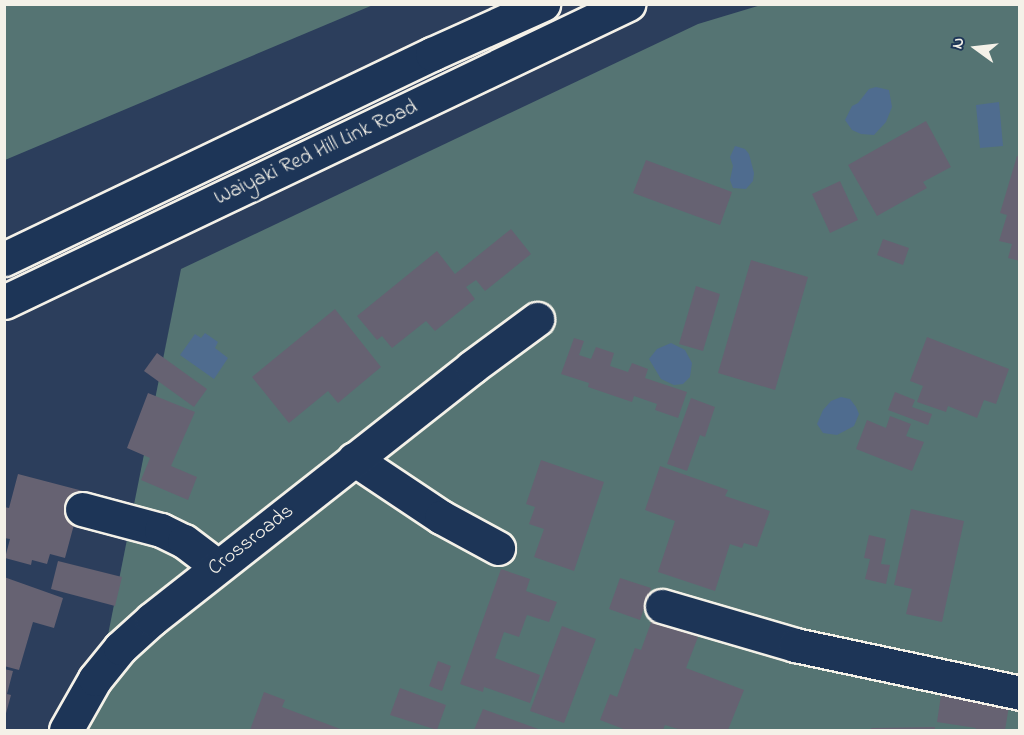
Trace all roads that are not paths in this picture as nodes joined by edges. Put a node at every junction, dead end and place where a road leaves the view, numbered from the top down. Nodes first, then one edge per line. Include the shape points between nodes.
1 (543, 4) edge
2 (628, 4) edge
3 (4, 260) edge
4 (4, 302) edge
5 (537, 320) dead end
6 (354, 459) junction
7 (82, 509) dead end
8 (498, 548) dead end
9 (217, 566) junction
10 (662, 606) dead end
11 (1020, 693) edge
12 (66, 730) edge

1 - 3 main road, Waiyaki Red Hill Link Road
2 - 4 main road, Waiyaki Red Hill Link Road
5 - 6 main road, Crossroads
6 - 8 main road via 441,517
6 - 9 main road, Crossroads
7 - 9 main road via 161,530 184,541
9 - 12 main road, Crossroads via 120,648 95,679
10 - 11 main road via 795,645

